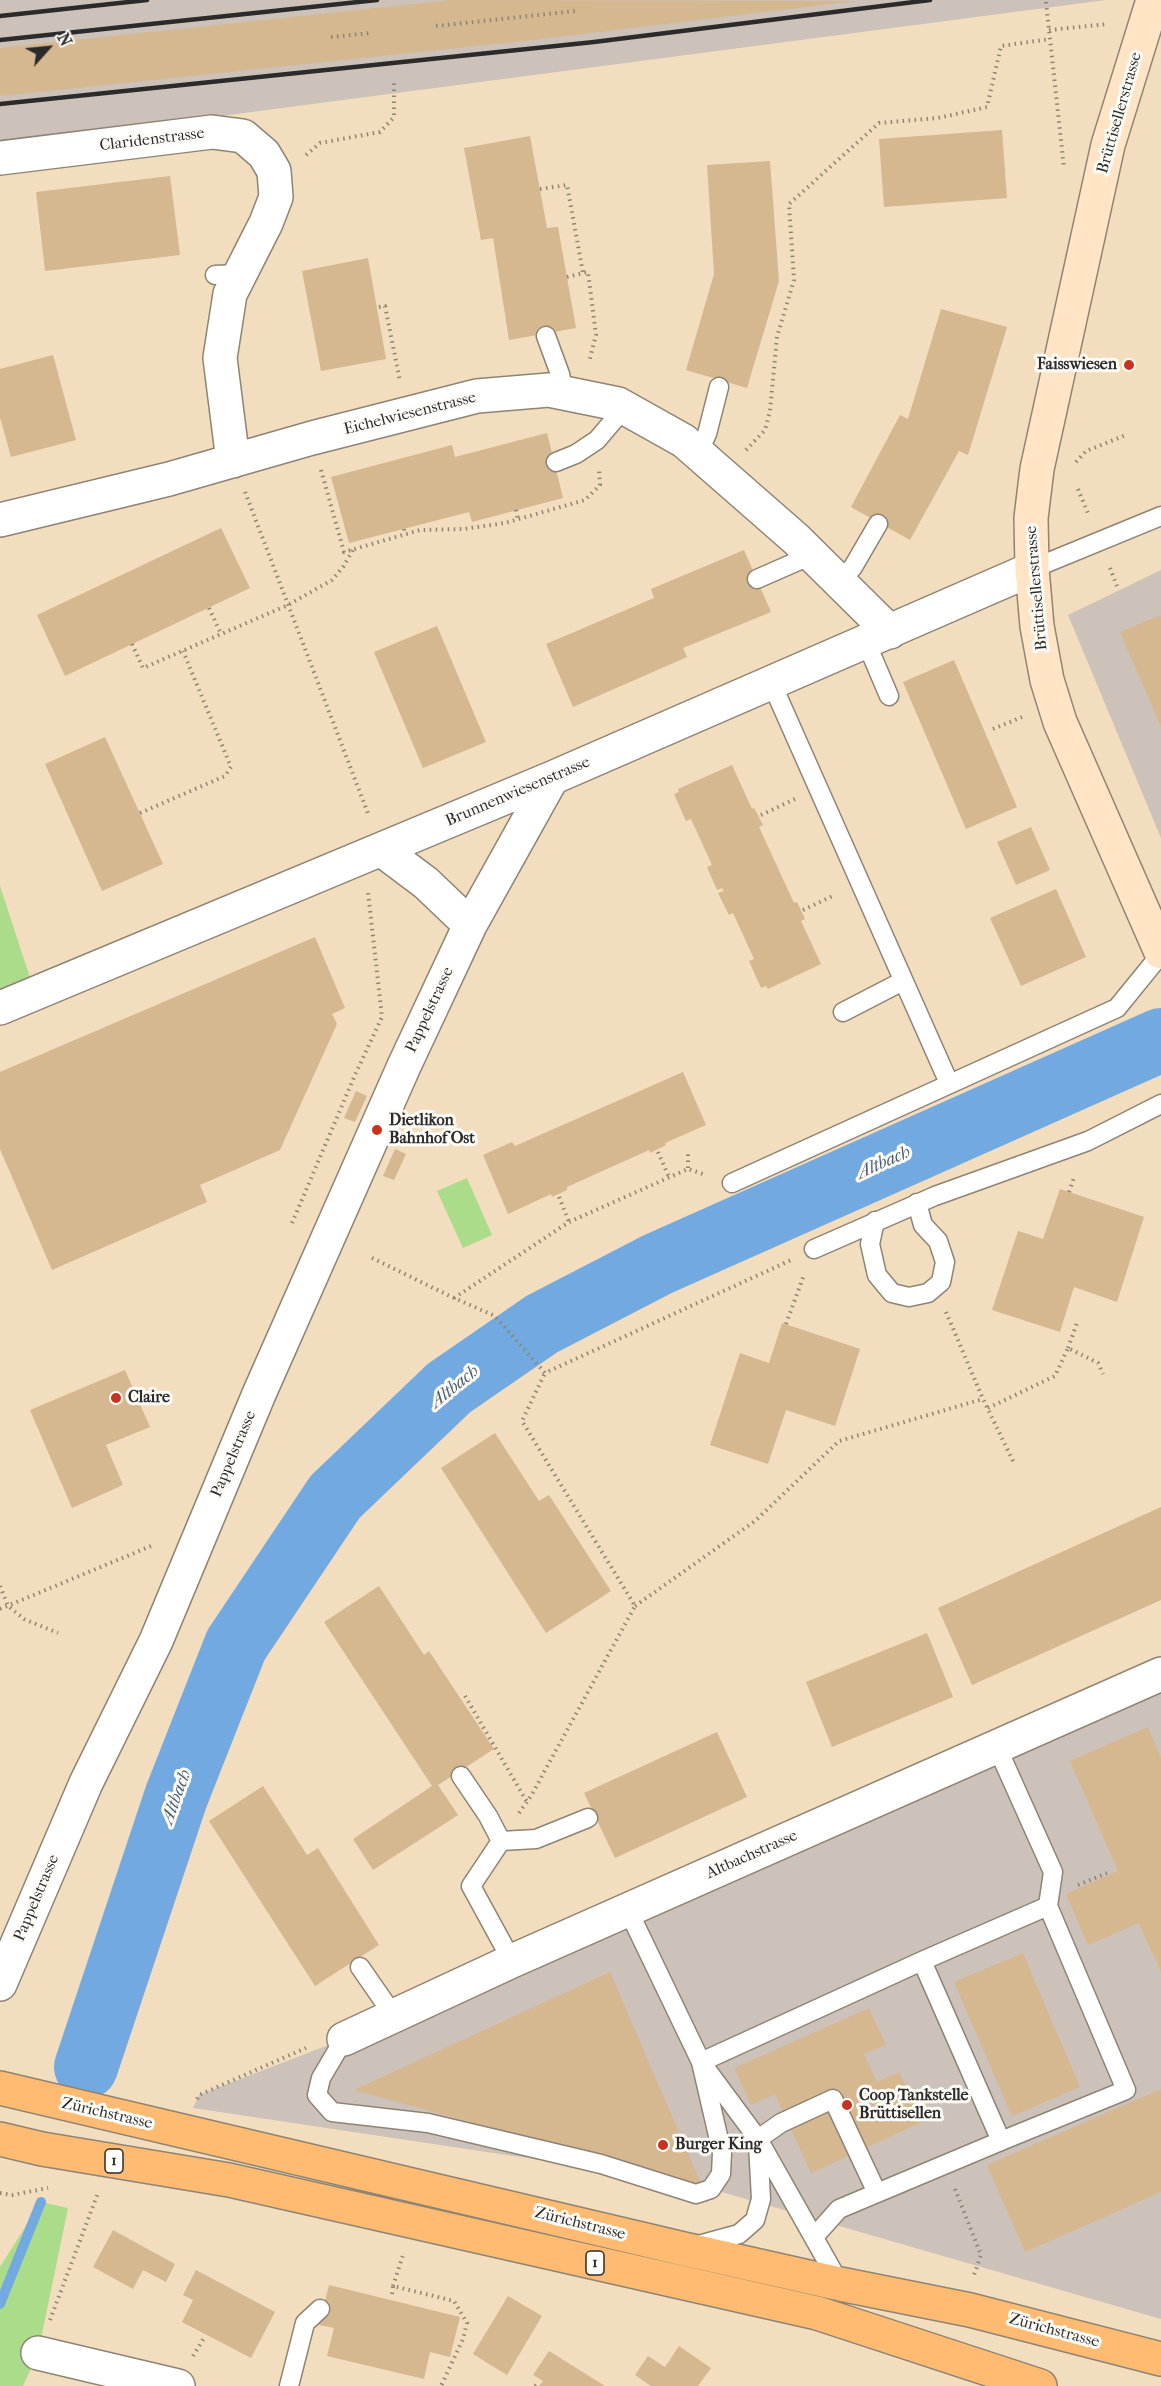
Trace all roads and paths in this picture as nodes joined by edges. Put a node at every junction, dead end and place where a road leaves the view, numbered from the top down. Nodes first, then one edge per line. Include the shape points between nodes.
1 (1153, 0) edge
2 (1046, 2) dead end
3 (575, 11) dead end
4 (1108, 24) dead end
5 (436, 26) dead end
6 (1049, 30) junction
7 (371, 33) dead end
8 (332, 38) dead end
9 (1050, 39) junction
10 (394, 83) dead end
11 (0, 158) edge
12 (299, 160) dead end
13 (1065, 176) dead end
14 (540, 189) dead end
15 (583, 273) junction
16 (567, 277) dead end
17 (379, 307) dead end
18 (546, 336) dead end
19 (593, 343) dead end
20 (401, 385) dead end
21 (719, 387) dead end
22 (564, 393) junction
23 (618, 404) junction
24 (312, 438) junction
25 (744, 452) dead end
26 (698, 453) junction
27 (233, 461) junction
28 (556, 462) dead end
29 (600, 480) dead end
30 (516, 510) dead end
31 (1161, 516) edge
32 (0, 520) edge
33 (518, 520) junction
34 (878, 524) dead end
35 (404, 529) dead end
36 (405, 535) junction
37 (353, 549) junction
38 (809, 552) junction
39 (1032, 569) junction
40 (757, 579) dead end
41 (839, 582) junction
42 (288, 605) junction
43 (208, 608) dead end
44 (221, 634) junction
45 (878, 637) junction
46 (132, 644) dead end
47 (183, 651) junction
48 (772, 684) junction
49 (889, 696) dead end
50 (1023, 716) dead end
51 (993, 729) dead end
52 (552, 778) junction
53 (801, 797) dead end
54 (140, 813) dead end
55 (761, 815) dead end
56 (377, 837) junction
57 (367, 883) dead end
58 (843, 891) dead end
59 (803, 910) dead end
60 (470, 925) junction
61 (1161, 953) edge
62 (903, 981) junction
63 (0, 1008) edge
64 (843, 1012) dead end
65 (949, 1083) junction
66 (1161, 1104) edge
67 (658, 1152) dead end
68 (688, 1154) dead end
69 (688, 1168) junction
70 (669, 1177) junction
71 (732, 1183) joint
72 (559, 1197) dead end
73 (917, 1203) junction
74 (569, 1221) junction
75 (875, 1221) junction
76 (292, 1223) dead end
77 (814, 1249) junction
78 (372, 1258) dead end
79 (928, 1293) junction
80 (454, 1298) junction
81 (1077, 1323) dead end
82 (786, 1324) dead end
83 (1068, 1348) junction
84 (545, 1373) junction
85 (1103, 1374) dead end
86 (983, 1399) junction
87 (988, 1408) junction
88 (1014, 1463) dead end
89 (151, 1546) dead end
90 (0, 1586) edge
91 (8, 1606) junction
92 (635, 1606) junction
93 (0, 1609) edge
94 (58, 1633) dead end
95 (1161, 1674) edge
96 (465, 1696) dead end
97 (997, 1747) junction
98 (461, 1776) dead end
99 (527, 1802) junction
100 (588, 1818) dead end
101 (501, 1841) junction
102 (1048, 1906) junction
103 (628, 1910) junction
104 (512, 1961) junction
105 (921, 1961) junction
106 (360, 1967) dead end
107 (0, 1984) edge
108 (394, 2016) junction
109 (344, 2039) junction
110 (701, 2062) junction
111 (0, 2088) edge
112 (193, 2108) dead end
113 (0, 2139) edge
114 (758, 2139) junction
115 (1001, 2141) junction
116 (958, 2159) junction
117 (101, 2186) dead end
118 (33, 2189) dead end
119 (0, 2193) edge
120 (877, 2193) junction
121 (814, 2237) junction
122 (405, 2247) dead end
123 (684, 2249) junction
124 (974, 2276) dead end
125 (840, 2284) junction
126 (393, 2286) junction
127 (392, 2294) dead end
128 (320, 2309) dead end
129 (38, 2352) joint
130 (1161, 2359) edge
131 (176, 2386) edge
132 (289, 2386) edge
133 (441, 2386) edge
134 (1040, 2386) edge

1 - 39 street, Brüttisellerstrasse via 1108,145 1037,469 1031,518
2 - 6 path
3 - 5 path
4 - 6 path
6 - 9 path
7 - 8 path
9 - 13 path
9 - 25 path via 1001,46 987,107 938,118 879,123 789,204 794,280 777,337 765,430
10 - 12 path via 394,117 380,132 320,143
11 - 27 street, Claridenstrasse via 212,132 243,136 264,154 274,171 276,197 267,223 227,275 230,294 220,358
14 - 15 path via 567,184
15 - 16 path
15 - 19 path via 588,272 596,323
17 - 20 path via 385,306
18 - 22 lane
21 - 26 lane
22 - 23 street, Eichelwiesenstrasse
22 - 24 street, Eichelwiesenstrasse via 549,390 477,396
23 - 26 street, Eichelwiesenstrasse
23 - 28 lane via 614,420 597,440
24 - 27 street, Eichelwiesenstrasse
24 - 37 path via 344,552
26 - 38 street, Eichelwiesenstrasse
27 - 32 street, Eichelwiesenstrasse
27 - 42 path
29 - 33 path via 597,490 585,500
30 - 33 path
31 - 39 lane
33 - 36 path
34 - 41 lane via 854,567
35 - 36 path
36 - 37 path
37 - 42 path via 332,580
38 - 40 lane
38 - 41 street, Eichelwiesenstrasse
39 - 45 street, Brunnenwiesenstrasse
39 - 61 street, Brüttisellerstrasse via 1037,626 1060,722
41 - 45 street, Eichelwiesenstrasse
42 - 44 path
42 - 56 path
43 - 44 path
44 - 47 path
45 - 48 street, Brunnenwiesenstrasse
45 - 49 lane
46 - 47 path via 143,668
47 - 54 path via 231,767 225,776
48 - 52 street, Brunnenwiesenstrasse
48 - 62 lane
50 - 51 path
52 - 56 street, Brunnenwiesenstrasse
52 - 60 street, Pappelstrasse
53 - 55 path
56 - 60 street
56 - 63 street, Brunnenwiesenstrasse
57 - 76 path via 382,1017
58 - 59 path
60 - 107 street, Pappelstrasse via 259,1394 156,1641 86,1783
61 - 65 lane via 1117,1008
62 - 64 lane
62 - 65 lane
65 - 71 lane
66 - 73 lane via 1088,1141
67 - 70 path
68 - 69 path
69 - 70 path
69 - 71 path
70 - 74 path
72 - 74 path
73 - 75 lane
73 - 79 lane via 923,1225 938,1241 945,1262 941,1282
74 - 80 path
75 - 77 lane
75 - 79 lane via 870,1244 877,1275 891,1293 909,1297
77 - 82 path
77 - 84 path
78 - 80 path
79 - 86 path via 941,1299
80 - 84 path via 495,1316
81 - 83 path
83 - 85 path via 1098,1363
83 - 87 path via 1055,1376
84 - 92 path via 522,1421
86 - 87 path
86 - 92 path via 839,1442 755,1521
87 - 88 path
89 - 91 path
90 - 91 path
91 - 93 path
91 - 94 path via 24,1619
92 - 99 path
95 - 97 street, Altbachstrasse
96 - 99 path
97 - 102 lane via 1053,1872
97 - 103 street, Altbachstrasse
98 - 101 lane
99 - 101 path
100 - 101 lane via 536,1839
101 - 104 lane via 471,1886
102 - 105 lane
102 - 115 lane via 1126,2090
103 - 104 street, Altbachstrasse
103 - 110 lane
104 - 108 street, Altbachstrasse
105 - 110 lane
105 - 115 lane
106 - 108 lane
108 - 109 street, Altbachstrasse
109 - 110 lane via 321,2078 317,2095 332,2112 428,2124 601,2164 696,2194 711,2189 721,2174 722,2153
109 - 112 path via 303,2049 199,2095
110 - 114 lane
111 - 123 main road, Zürichstrasse / 1
113 - 134 main road, Zürichstrasse / 1 via 229,2180 817,2313
114 - 120 lane via 781,2123 833,2099
114 - 121 lane
114 - 123 lane via 761,2199 754,2220 739,2234
115 - 116 lane
116 - 120 lane
116 - 124 path via 954,2186 981,2255
117 - 129 path
118 - 119 path via 12,2195
120 - 121 lane via 838,2209
121 - 125 lane
122 - 126 path
123 - 125 main road, Zürichstrasse / 1
125 - 130 main road, Zürichstrasse / 1 via 970,2310
126 - 127 path
126 - 133 path via 454,2301 467,2323
128 - 132 lane via 305,2323
129 - 131 street

